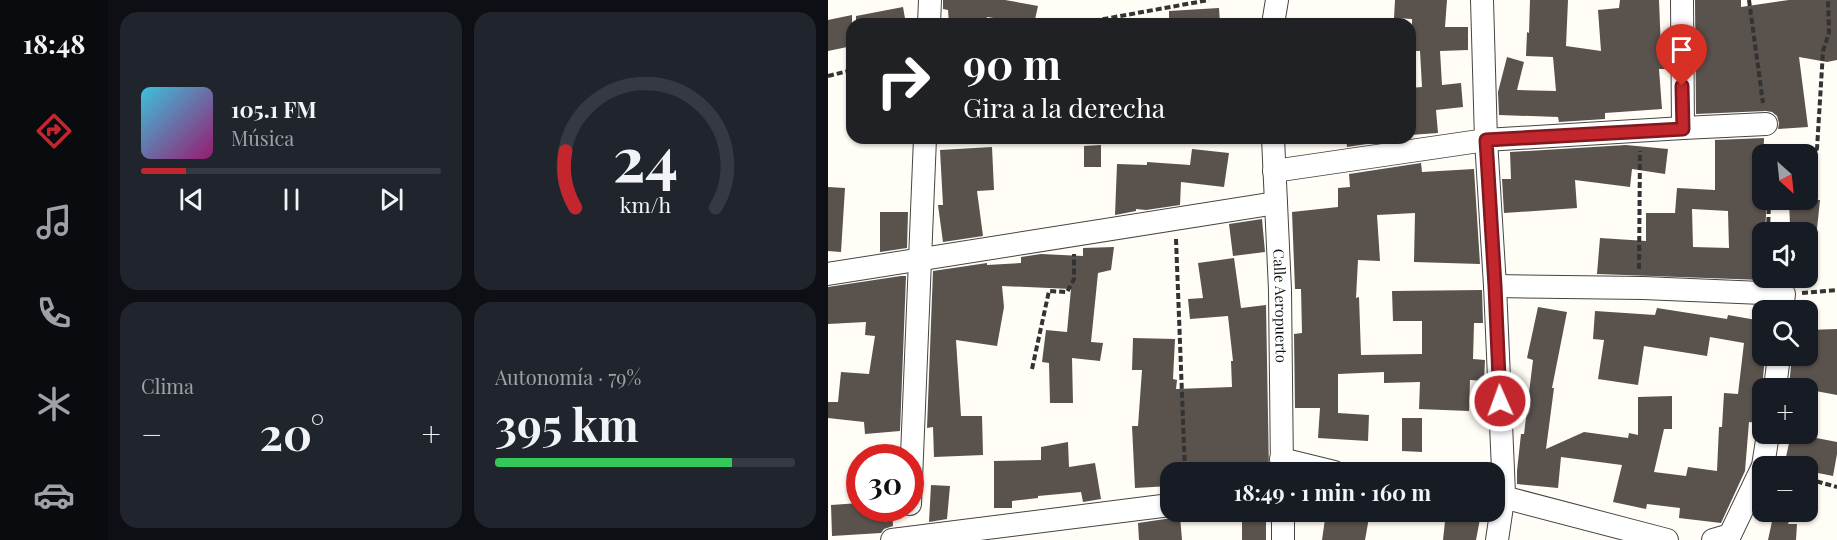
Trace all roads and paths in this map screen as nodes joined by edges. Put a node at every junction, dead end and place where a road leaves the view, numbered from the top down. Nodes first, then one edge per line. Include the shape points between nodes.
1 (930, 0) edge
2 (1209, 0) edge
3 (1277, 0) edge
4 (1482, 0) edge
5 (1682, 0) edge
6 (1749, 0) edge
7 (1828, 0) edge
8 (929, 18) edge
9 (1109, 18) edge
10 (1274, 18) edge
11 (846, 72) edge
12 (828, 76) edge
13 (1766, 124) joint
14 (1683, 129) junction
15 (1641, 131) junction
16 (1486, 140) junction
17 (925, 144) edge
18 (1273, 144) edge
19 (1817, 144) edge
20 (1274, 171) junction
21 (1276, 203) junction
22 (1176, 219) junction
23 (1073, 235) junction
24 (921, 259) junction
25 (828, 274) edge
26 (1495, 286) junction
27 (1639, 288) junction
28 (1837, 290) edge
29 (1762, 300) edge
30 (1792, 300) edge
31 (1032, 369) dead end
32 (913, 444) edge
33 (1766, 444) edge
34 (1185, 462) edge
35 (1282, 462) edge
36 (1497, 462) edge
37 (1818, 482) edge
38 (1837, 488) edge
39 (1160, 506) edge
40 (1505, 509) edge
41 (907, 522) edge
42 (1283, 522) edge
43 (1498, 522) edge
44 (904, 539) edge
45 (1283, 540) edge
46 (1497, 540) edge
47 (1667, 540) edge
48 (1713, 540) edge

1 - 8 street
2 - 9 path
3 - 10 street
4 - 16 street
5 - 14 street
6 - 13 path
7 - 19 path via 1829,33 1823,51
11 - 12 path
13 - 14 street
14 - 15 street
15 - 16 street
15 - 27 path
16 - 20 street
16 - 26 street
17 - 24 street
18 - 20 street, Calle Aeropuerto
20 - 21 street, Calle Aeropuerto
21 - 22 street
21 - 35 street, Calle Aeropuerto
22 - 23 street
22 - 34 path
23 - 24 street
23 - 31 path via 1074,279 1067,292 1049,291
24 - 25 street
24 - 32 street
26 - 27 street
26 - 36 street
27 - 29 street
28 - 30 path
33 - 48 street via 1763,466 1730,535
37 - 38 path
39 - 44 street
40 - 47 street
41 - 44 street
42 - 45 street
43 - 46 street

